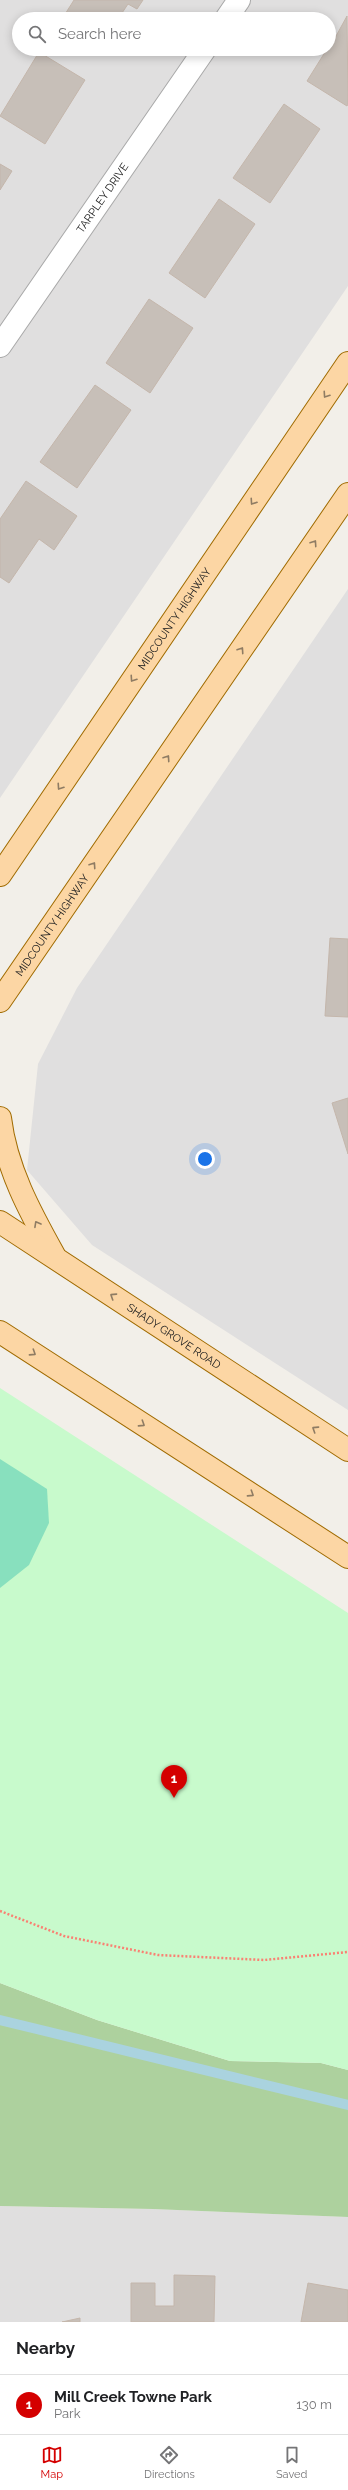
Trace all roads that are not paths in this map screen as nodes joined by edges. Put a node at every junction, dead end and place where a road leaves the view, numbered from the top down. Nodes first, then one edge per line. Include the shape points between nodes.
1 (239, 0) edge
2 (231, 12) edge
3 (200, 56) edge
4 (0, 346) edge
5 (348, 362) edge
6 (348, 494) edge
7 (0, 875) edge
8 (0, 1006) edge
9 (0, 1118) edge
10 (0, 1222) edge
11 (56, 1258) junction
12 (0, 1332) edge
13 (348, 1450) edge
14 (348, 1557) edge

1 - 2 street
3 - 4 street, TARPLEY DRIVE
5 -> 7 main road, MIDCOUNTY HIGHWAY
8 -> 6 main road, MIDCOUNTY HIGHWAY
11 -> 9 main road via 25,1204 3,1141
10 - 11 main road, SHADY GROVE ROAD
13 -> 11 main road, SHADY GROVE ROAD
12 -> 14 main road

